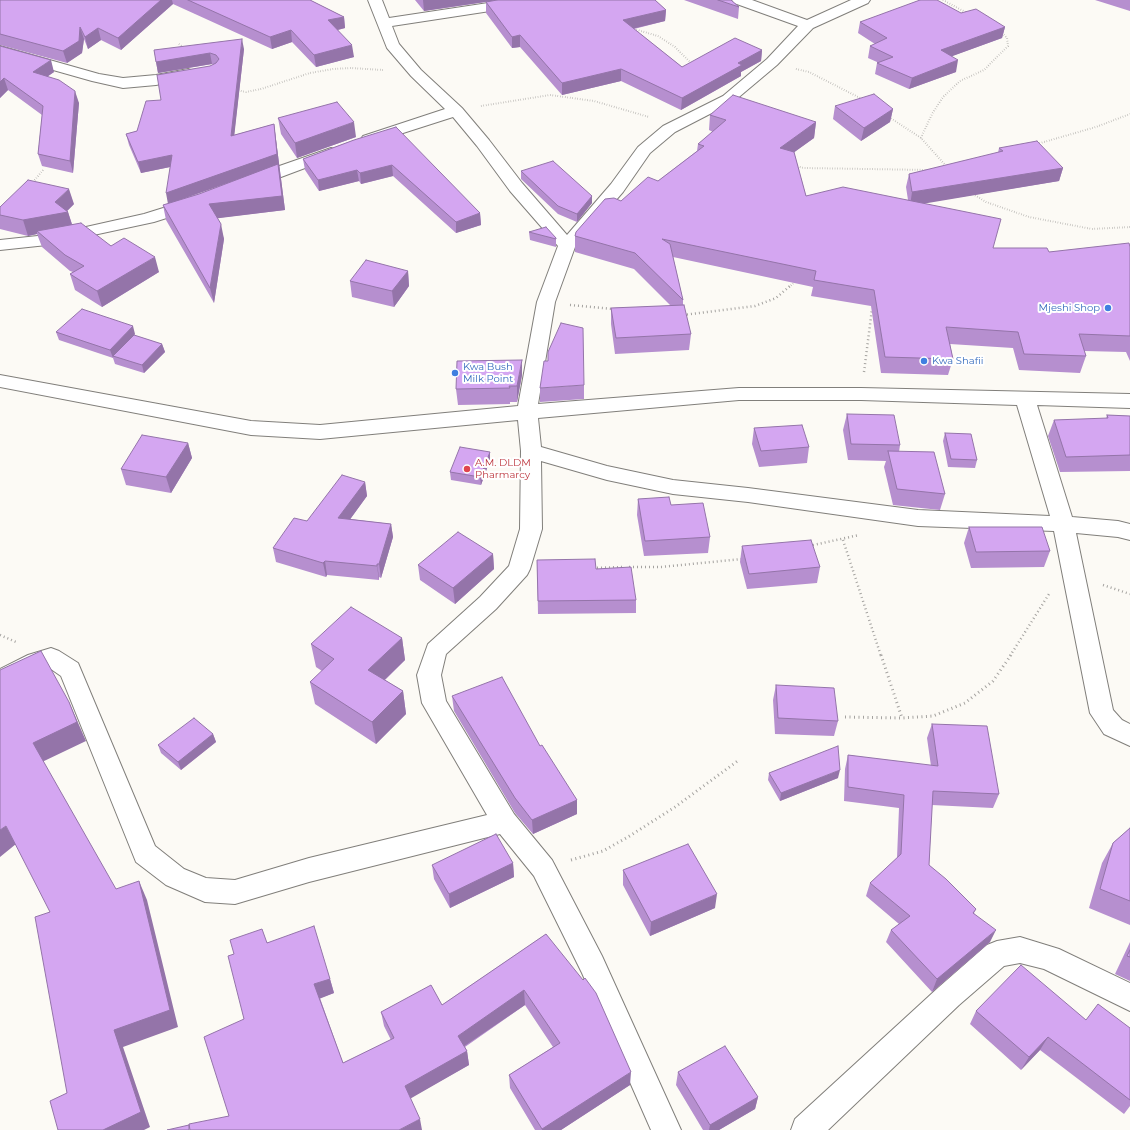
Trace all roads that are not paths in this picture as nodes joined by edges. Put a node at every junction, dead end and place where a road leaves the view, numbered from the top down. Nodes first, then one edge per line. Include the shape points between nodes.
1 (375, 0) edge
2 (536, 0) edge
3 (739, 0) edge
4 (863, 0) edge
5 (384, 23) junction
6 (808, 25) junction
7 (0, 50) edge
8 (212, 70) edge
9 (456, 111) junction
10 (240, 186) edge
11 (203, 200) edge
12 (0, 245) edge
13 (567, 246) junction
14 (0, 380) edge
15 (1026, 400) junction
16 (1130, 401) edge
17 (527, 412) junction
18 (531, 451) junction
19 (1063, 524) junction
20 (1130, 532) edge
21 (0, 680) edge
22 (1130, 736) edge
23 (505, 822) junction
24 (1130, 998) edge
25 (666, 1130) edge
26 (806, 1130) edge

1 - 5 street
2 - 5 street
3 - 6 street
4 - 6 street
5 - 9 street via 392,45
6 - 13 street via 772,62 728,99 669,129 644,150 617,188
7 - 8 street via 123,83
9 - 10 street via 349,146
9 - 13 street
11 - 12 street via 148,218 77,234
13 - 17 street via 546,302
14 - 17 street via 258,429 320,432
15 - 16 street
15 - 17 street via 861,394 739,394
15 - 19 street
17 - 18 street
18 - 19 street via 607,473 673,487 918,518
18 - 23 street via 531,529 518,568 488,603 436,650 429,675 434,703
19 - 20 street
19 - 22 street via 1102,713 1113,727
21 - 23 street via 51,657 70,670 145,854 175,877 205,890 235,892 309,870
23 - 25 street via 543,868 592,965
24 - 26 street via 1049,958 1020,950 998,954

